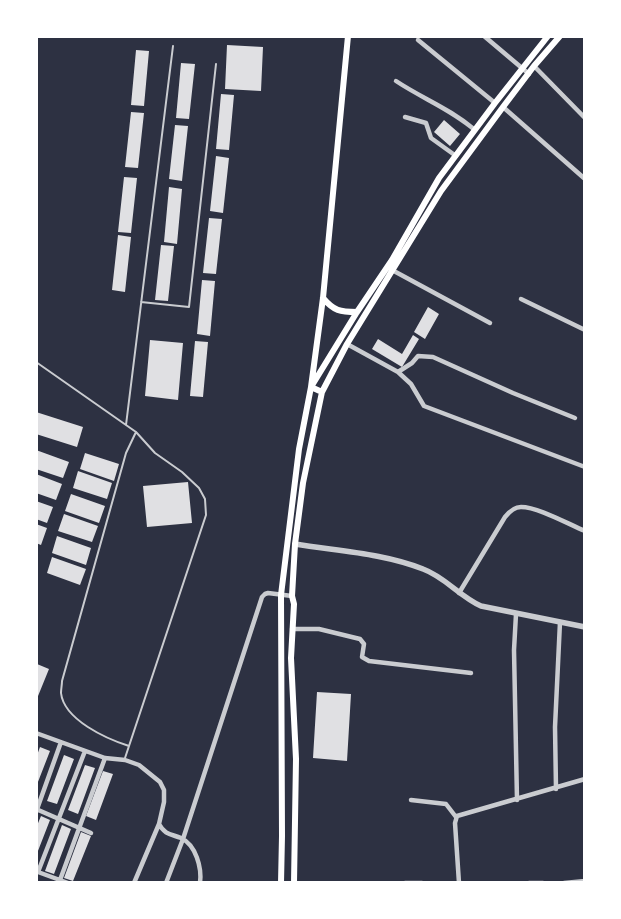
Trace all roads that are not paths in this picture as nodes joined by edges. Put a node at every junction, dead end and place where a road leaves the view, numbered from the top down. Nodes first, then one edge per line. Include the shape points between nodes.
1 (348, 36) edge
2 (484, 36) edge
3 (548, 36) edge
4 (560, 36) edge
5 (418, 40) dead end
6 (173, 46) dead end
7 (216, 64) dead end
8 (534, 66) junction
9 (522, 68) junction
10 (529, 74) junction
11 (396, 81) dead end
12 (495, 103) junction
13 (503, 107) junction
14 (405, 117) dead end
15 (585, 118) edge
16 (475, 130) junction
17 (456, 156) junction
18 (585, 179) edge
19 (392, 270) junction
20 (323, 298) junction
21 (520, 299) dead end
22 (141, 302) junction
23 (357, 312) junction
24 (490, 322) dead end
25 (585, 330) edge
26 (347, 344) junction
27 (36, 362) edge
28 (398, 372) junction
29 (311, 387) junction
30 (322, 392) junction
31 (576, 418) dead end
32 (126, 425) junction
33 (136, 432) junction
34 (585, 467) edge
35 (585, 531) edge
36 (295, 544) junction
37 (459, 593) junction
38 (281, 595) junction
39 (292, 596) junction
40 (516, 614) junction
41 (560, 622) junction
42 (585, 627) edge
43 (292, 630) junction
44 (471, 672) dead end
45 (37, 736) edge
46 (61, 742) junction
47 (130, 746) junction
48 (84, 751) junction
49 (105, 758) junction
50 (124, 760) junction
51 (585, 779) edge
52 (556, 789) junction
53 (411, 800) dead end
54 (517, 800) junction
55 (37, 810) edge
56 (456, 817) junction
57 (58, 818) junction
58 (159, 824) junction
59 (78, 827) junction
60 (92, 833) dead end
61 (183, 839) junction
62 (37, 872) edge
63 (60, 880) junction
64 (585, 881) edge
65 (535, 882) edge
66 (68, 883) edge
67 (134, 883) edge
68 (166, 883) edge
69 (200, 883) edge
70 (281, 883) edge
71 (294, 883) edge
72 (405, 883) edge
73 (422, 883) edge
74 (459, 883) edge
75 (529, 883) edge
76 (543, 883) edge
77 (564, 883) edge

1 - 20 main road
2 - 9 street
3 - 9 main road
4 - 8 main road
5 - 12 street
6 - 22 lane
7 - 22 lane via 189,307
8 - 10 main road
8 - 15 street
9 - 10 street
9 - 12 main road
10 - 13 main road
11 - 16 street
12 - 16 main road
13 - 18 street
13 - 19 main road via 441,192
14 - 17 street via 426,123 431,138
16 - 17 main road
17 - 23 main road via 439,178 392,260
19 - 24 street
19 - 26 main road
20 - 23 main road via 341,312
20 - 29 main road
21 - 25 street
22 - 32 lane
23 - 29 main road
26 - 28 street
26 - 30 main road
27 - 32 lane
28 - 31 street via 418,356 433,357
28 - 34 street via 411,384 424,406
29 - 30 main road
29 - 38 main road via 302,424
30 - 36 main road via 303,483
32 - 33 lane
33 - 47 lane via 154,453 182,472 198,488 205,499 206,515
33 - 47 lane via 126,453 61,694 76,718 110,740
35 - 37 street via 536,510 513,509
36 - 37 street via 377,556 423,569 441,577
36 - 39 main road
37 - 40 street via 480,606
38 - 39 street
38 - 61 street via 268,593 262,597
38 - 70 main road
39 - 43 main road
40 - 41 street
40 - 54 street
41 - 42 street
41 - 52 street via 555,726
43 - 44 street via 319,628 360,639 364,644 362,657 369,660
43 - 71 main road via 296,759
45 - 46 street
46 - 48 street
46 - 55 street
47 - 50 lane
48 - 49 street
48 - 57 street
49 - 50 street
49 - 59 street
50 - 58 street via 139,765 160,782 164,802
51 - 52 street
52 - 54 street
53 - 56 street via 446,804
54 - 56 street
55 - 57 street
56 - 74 street
57 - 59 street
57 - 62 street
58 - 61 street via 166,834
58 - 67 street
59 - 60 street
59 - 63 street
61 - 68 street
61 - 69 street via 196,854
62 - 63 street
63 - 66 street
64 - 77 street
65 - 75 street
65 - 76 street
72 - 73 street

